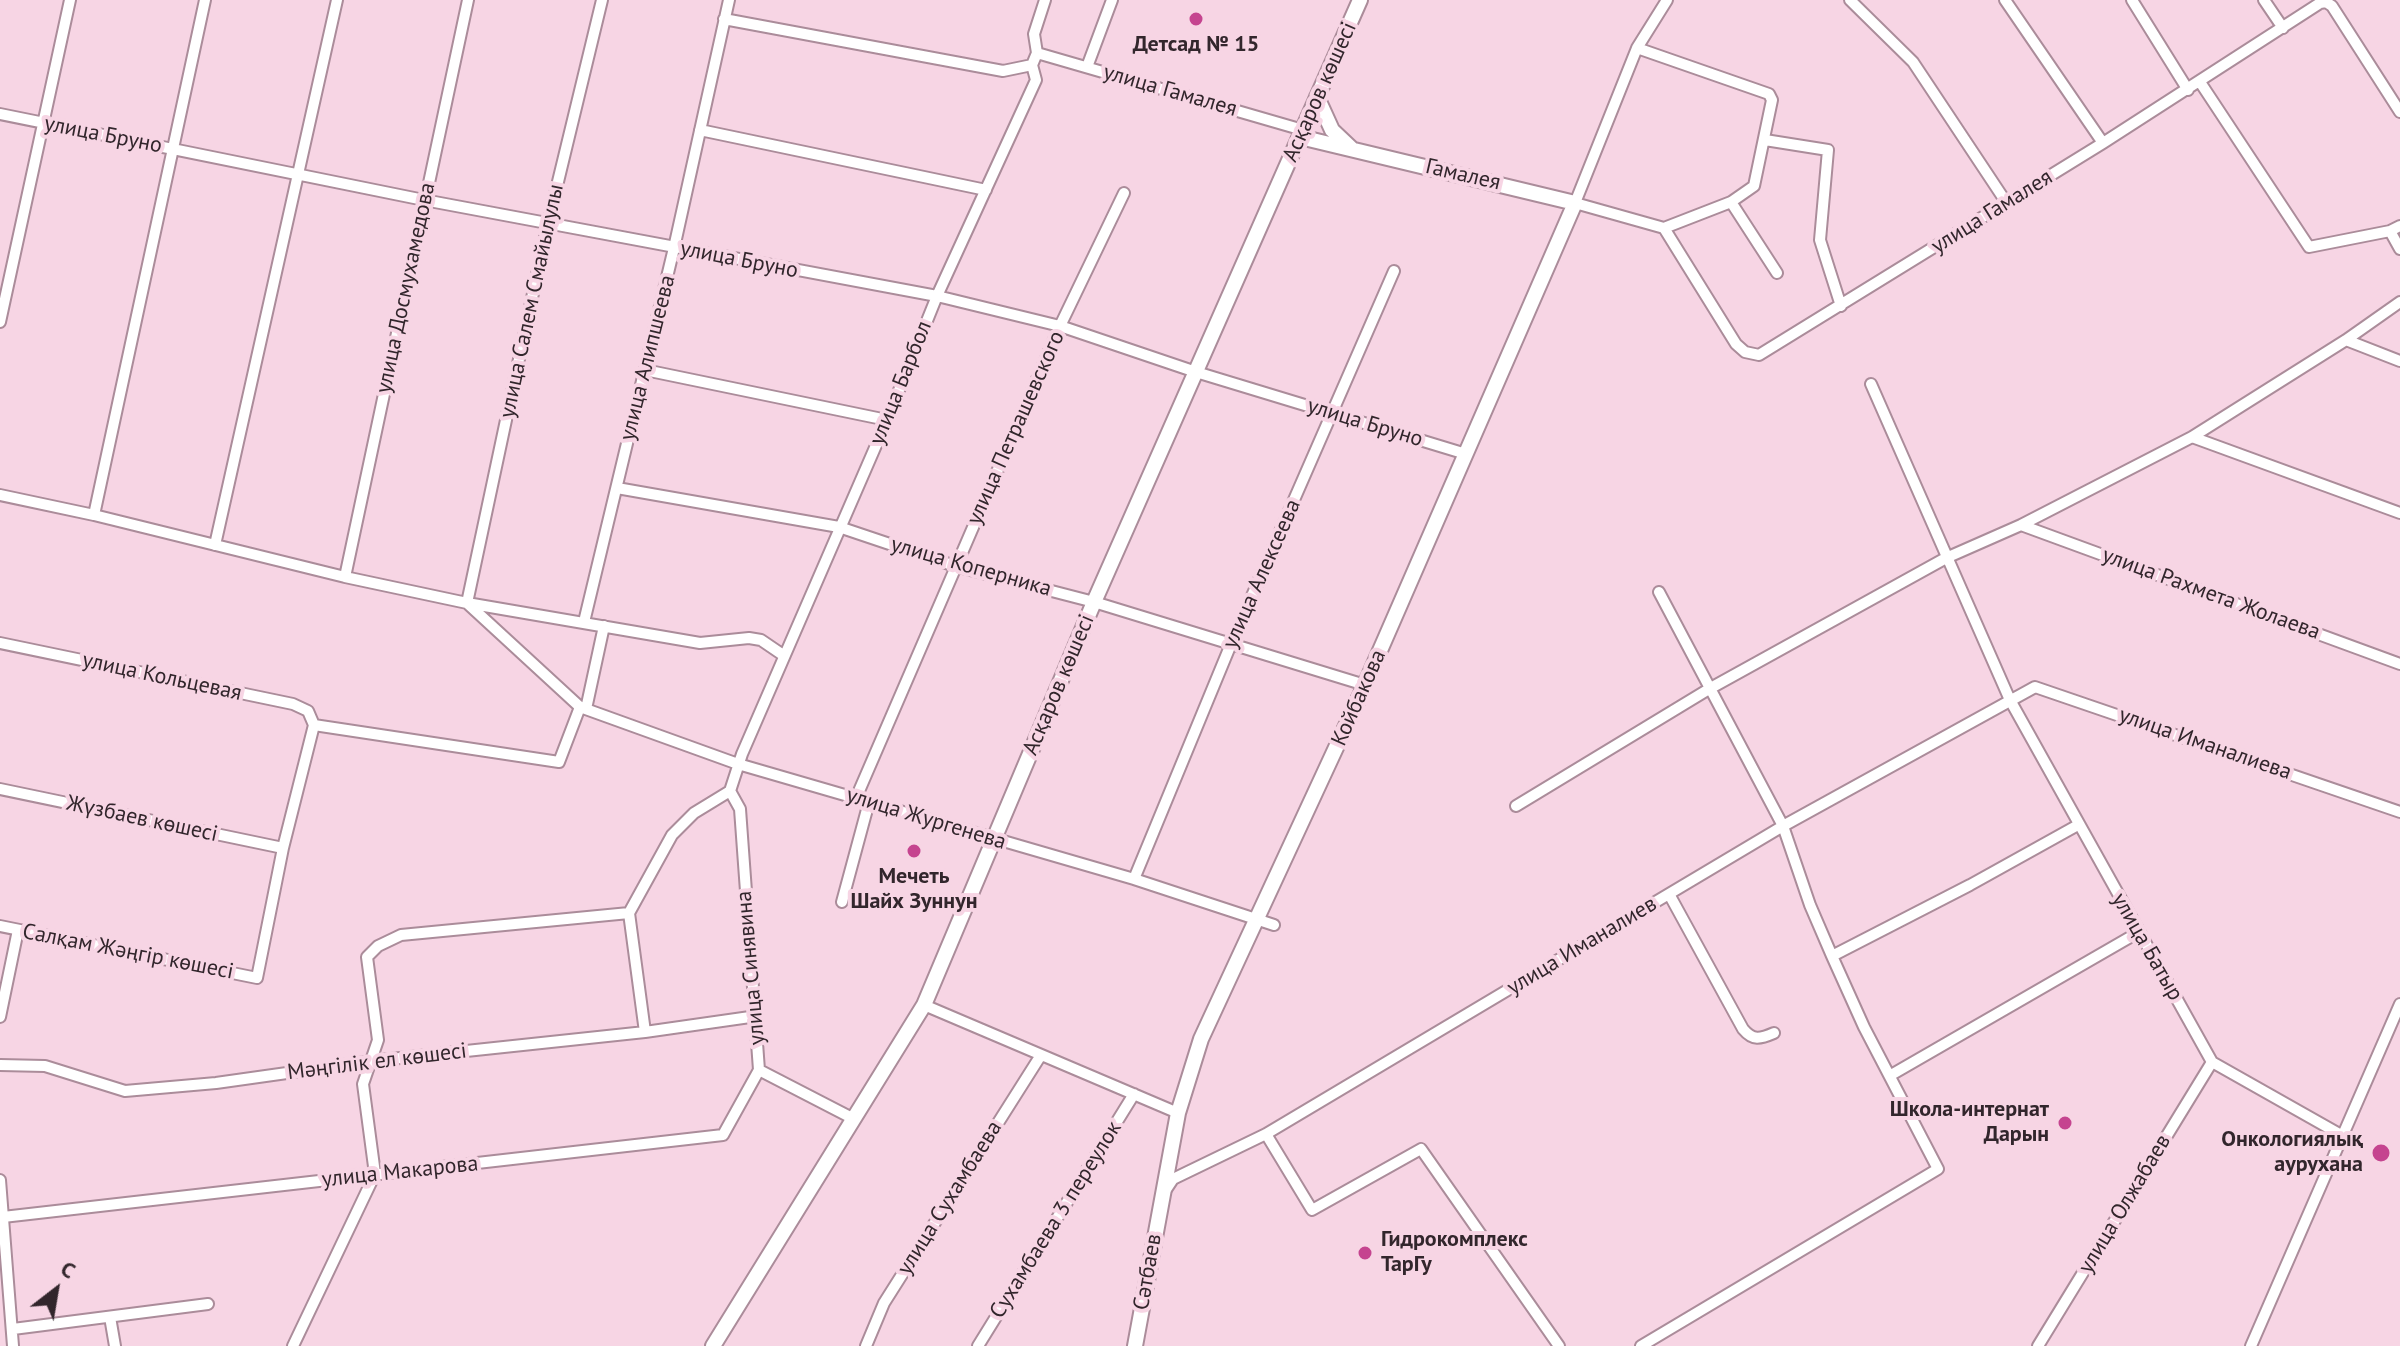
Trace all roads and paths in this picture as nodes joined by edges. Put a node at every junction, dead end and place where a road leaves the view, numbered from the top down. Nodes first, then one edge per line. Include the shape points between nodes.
1 (70, 0) edge
2 (205, 0) edge
3 (337, 0) edge
4 (468, 0) edge
5 (602, 0) edge
6 (729, 0) edge
7 (1045, 0) edge
8 (1112, 0) edge
9 (1360, 0) edge
10 (1667, 0) edge
11 (1850, 0) edge
12 (2005, 0) edge
13 (2132, 0) edge
14 (2264, 0) edge
15 (724, 19) junction
16 (2283, 28) junction
17 (1637, 48) junction
18 (1037, 53) junction
19 (1032, 65) junction
20 (1087, 67) junction
21 (2200, 82) junction
22 (2188, 90) junction
23 (1317, 97) junction
24 (2400, 112) edge
25 (0, 114) edge
26 (43, 123) junction
27 (700, 130) junction
28 (1301, 134) junction
29 (1765, 140) junction
30 (2103, 143) junction
31 (172, 148) junction
32 (1351, 149) junction
33 (298, 176) junction
34 (986, 190) junction
35 (1124, 193) dead end
36 (424, 200) junction
37 (1731, 202) junction
38 (2006, 202) junction
39 (1575, 203) junction
40 (548, 223) junction
41 (1664, 228) junction
42 (2395, 228) edge
43 (674, 248) junction
44 (2400, 249) edge
45 (1394, 271) dead end
46 (1777, 273) dead end
47 (937, 296) junction
48 (2400, 302) edge
49 (1841, 306) junction
50 (0, 322) edge
51 (1060, 326) junction
52 (2346, 340) junction
53 (2400, 361) edge
54 (645, 370) junction
55 (1196, 372) junction
56 (1871, 384) dead end
57 (1332, 413) junction
58 (887, 420) junction
59 (2192, 437) junction
60 (1466, 454) junction
61 (617, 488) junction
62 (0, 495) edge
63 (2400, 513) edge
64 (94, 515) junction
65 (2021, 525) junction
66 (839, 527) junction
67 (215, 545) junction
68 (1946, 558) junction
69 (955, 566) junction
70 (345, 577) junction
71 (1659, 592) dead end
72 (1094, 602) junction
73 (467, 603) junction
74 (584, 622) junction
75 (604, 626) junction
76 (0, 643) edge
77 (1231, 644) junction
78 (783, 655) junction
79 (2400, 664) edge
80 (1365, 685) junction
81 (1709, 689) junction
82 (2010, 700) junction
83 (583, 708) junction
84 (314, 725) junction
85 (738, 764) junction
86 (0, 789) edge
87 (730, 791) junction
88 (856, 798) junction
89 (869, 802) junction
90 (1516, 806) dead end
91 (2400, 812) edge
92 (2078, 825) junction
93 (1783, 826) junction
94 (994, 840) junction
95 (283, 848) junction
96 (1134, 879) junction
97 (1669, 894) junction
98 (842, 902) dead end
99 (629, 913) junction
100 (1256, 921) junction
101 (1274, 925) dead end
102 (0, 926) edge
103 (18, 930) junction
104 (2139, 932) junction
105 (1832, 956) junction
106 (2400, 1004) edge
107 (924, 1005) junction
108 (757, 1016) junction
109 (0, 1017) edge
110 (2396, 1024) edge
111 (645, 1032) junction
112 (1774, 1033) dead end
113 (1041, 1055) junction
114 (372, 1061) junction
115 (2212, 1062) junction
116 (0, 1065) edge
117 (759, 1070) junction
118 (1891, 1075) junction
119 (1134, 1094) junction
120 (1178, 1113) junction
121 (852, 1118) junction
122 (1266, 1134) junction
123 (2343, 1136) junction
124 (375, 1174) junction
125 (0, 1180) edge
126 (0, 1187) edge
127 (1160, 1198) junction
128 (3, 1217) junction
129 (208, 1304) dead end
130 (110, 1317) junction
131 (13, 1329) junction
132 (718, 1344) edge
133 (13, 1346) edge
134 (115, 1346) edge
135 (293, 1346) edge
136 (866, 1346) edge
137 (978, 1346) edge
138 (1135, 1346) edge
139 (1559, 1346) edge
140 (1641, 1346) edge
141 (2038, 1346) edge
142 (2251, 1346) edge

1 - 26 street
2 - 31 street
3 - 33 street
4 - 36 street, улица Досмухамедова
5 - 40 street, улица Салем Смайылулы
6 - 15 street, улица Алипшеева
7 - 18 street, улица Барбол via 1034,34
8 - 20 street
9 - 23 street, Асқаров көшесі
10 - 17 street
11 - 38 street via 1913,62
12 - 30 street
13 - 22 street
14 - 16 street
15 - 19 street via 1003,71
15 - 27 street, улица Алипшеева
16 - 21 street, улица Гамалея
16 - 24 street, улица Гамалея via 2320,3 2332,6
17 - 29 street via 1769,94
17 - 39 street
18 - 19 street, улица Барбол
18 - 20 street, улица Гамалея
19 - 34 street, улица Барбол via 1036,80
20 - 28 street, улица Гамалея
21 - 22 street, улица Гамалея
21 - 42 street via 2309,247
22 - 30 street, улица Гамалея
23 - 28 street, Асқаров көшесі
23 - 32 street via 1332,130
25 - 26 street, улица Бруно
26 - 31 street, улица Бруно
26 - 50 street
27 - 34 street
27 - 43 street, улица Алипшеева
28 - 32 street, Гамалея
28 - 55 street, Асқаров көшесі
29 - 37 street via 1756,184
29 - 49 street via 1828,150 1820,240
30 - 38 street, улица Гамалея
31 - 33 street, улица Бруно
31 - 64 street
32 - 39 street, Гамалея
33 - 36 street, улица Бруно
33 - 67 street
34 - 47 street, улица Барбол
35 - 51 street, улица Петрашевского
36 - 40 street, улица Бруно
36 - 70 street, улица Досмухамедова
37 - 41 street
37 - 46 street
38 - 49 street, улица Гамалея
39 - 41 street
39 - 60 street, Койбакова
40 - 43 street, улица Бруно
40 - 73 street, улица Салем Смайылулы
41 - 49 street, улица Гамалея via 1745,352 1759,355
42 - 44 street
43 - 47 street, улица Бруно
43 - 54 street, улица Алипшеева
45 - 57 street, улица Алексеева
47 - 51 street, улица Бруно
47 - 58 street, улица Барбол
48 - 52 street
51 - 55 street, улица Бруно
51 - 69 street, улица Петрашевского
52 - 53 street
52 - 59 street
54 - 58 street
54 - 61 street, улица Алипшеева
55 - 57 street, улица Бруно
55 - 72 street, Асқаров көшесі
56 - 68 street, улица Батыр
57 - 60 street, улица Бруно
57 - 77 street, улица Алексеева
58 - 66 street, улица Барбол
59 - 63 street
59 - 65 street
60 - 80 street, Койбакова
61 - 66 street, улица Коперника
61 - 74 street, улица Алипшеева
62 - 64 street
64 - 67 street
65 - 68 street
65 - 79 street, улица Рахмета Жолаева
66 - 69 street, улица Коперника
66 - 78 street, улица Барбол
67 - 70 street
68 - 81 street
68 - 82 street, улица Батыр
69 - 72 street, улица Коперника
69 - 88 street, улица Петрашевского
70 - 73 street
71 - 81 street
72 - 77 street, улица Коперника
72 - 94 street, Асқаров көшесі
73 - 74 street
73 - 83 street
74 - 75 street
75 - 78 street via 700,643 749,638
75 - 83 street
76 - 84 street, улица Кольцевая via 293,704 308,711
77 - 80 street, улица Коперника
77 - 96 street, улица Алексеева
78 - 85 street, улица Барбол
80 - 100 street, Койбакова
81 - 90 street
81 - 93 street
82 - 91 street, улица Иманалиева via 2035,687
82 - 92 street, улица Батыр
82 - 93 street, улица Иманалиев
83 - 84 street, улица Кольцевая via 559,762
83 - 85 street, улица Жургенева
84 - 95 street
85 - 87 street
85 - 88 street, улица Жургенева
86 - 95 street, Жүзбаев көшесі
87 - 99 street via 694,813 672,835
87 - 108 street, улица Синявина via 740,809
88 - 89 street, улица Жургенева
89 - 94 street, улица Жургенева
89 - 98 street
92 - 104 street, улица Батыр
92 - 105 street
93 - 97 street, улица Иманалиев
93 - 105 street
94 - 96 street, улица Жургенева
94 - 107 street, Асқаров көшесі
95 - 103 street, Салқам Жәңгір көшесі via 257,978
96 - 100 street, улица Жургенева
97 - 112 street via 1743,1029 1759,1039
97 - 122 street, улица Иманалиев
99 - 111 street
99 - 114 street via 401,935 378,946 367,957 378,1040
100 - 101 street, улица Жургенева
100 - 120 street, Койбакова via 1201,1039
102 - 103 street, Салқам Жәңгір көшесі
103 - 109 street
104 - 115 street, улица Батыр
104 - 118 street
105 - 118 street
106 - 110 street
107 - 113 street
107 - 121 street, Асқаров көшесі
108 - 111 street, Мәңгілік ел көшесі
108 - 117 street, улица Синявина
110 - 123 street
111 - 114 street, Мәңгілік ел көшесі
113 - 119 street
113 - 136 street, улица Сухамбаева via 884,1303
114 - 116 street, Мәңгілік ел көшесі via 125,1091 45,1066
114 - 124 street via 363,1084
115 - 123 street
115 - 141 street, улица Олжабаев
117 - 121 street, улица Синявина
117 - 124 street, улица Макарова via 723,1135
118 - 140 street via 1938,1169
119 - 120 street
119 - 137 street, Сухамбаева 3 переулок
120 - 127 street, Койбакова
121 - 132 street, Асқаров көшесі
122 - 127 street, улица Иманалиев via 1173,1179
122 - 139 street via 1312,1210 1421,1149
123 - 142 street
124 - 128 street, улица Макарова
124 - 135 street
125 - 126 street
126 - 128 street
127 - 138 street, Сәтбаев
128 - 131 street
129 - 130 street
130 - 131 street
130 - 134 street
131 - 133 street

